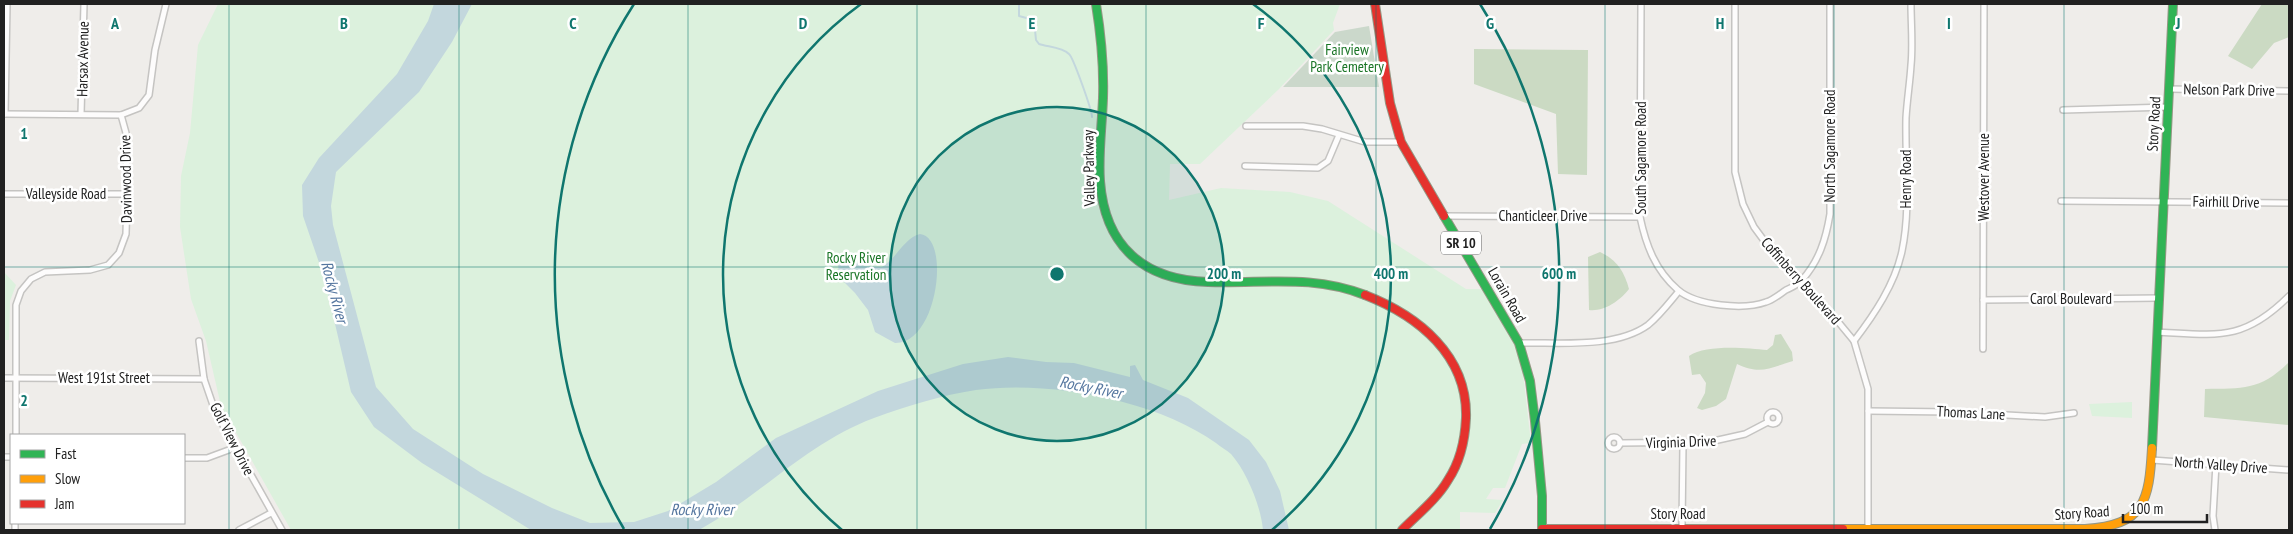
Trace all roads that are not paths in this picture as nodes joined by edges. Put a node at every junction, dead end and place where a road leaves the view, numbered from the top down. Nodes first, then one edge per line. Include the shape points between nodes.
1 (6, 4) edge
2 (84, 4) edge
3 (166, 4) edge
4 (1096, 4) edge
5 (1375, 4) edge
6 (1641, 4) edge
7 (1735, 4) edge
8 (1830, 4) edge
9 (1911, 4) edge
10 (1984, 4) edge
11 (2173, 4) edge
12 (2169, 89) junction
13 (2289, 91) edge
14 (2169, 107) junction
15 (2064, 110) dead end
16 (4, 114) edge
17 (81, 114) junction
18 (121, 115) junction
19 (1246, 126) dead end
20 (1339, 135) junction
21 (1401, 142) junction
22 (1245, 166) dead end
23 (4, 194) edge
24 (127, 194) junction
25 (2061, 200) dead end
26 (2163, 201) junction
27 (2289, 203) edge
28 (1446, 216) junction
29 (1640, 217) junction
30 (1801, 282) junction
31 (1679, 291) junction
32 (2289, 296) edge
33 (2159, 298) junction
34 (1983, 300) junction
35 (2157, 332) junction
36 (199, 341) dead end
37 (1854, 341) junction
38 (1519, 343) junction
39 (1983, 349) dead end
40 (4, 378) edge
41 (17, 378) junction
42 (204, 379) junction
43 (1868, 411) junction
44 (2074, 414) dead end
45 (1768, 422) dead end
46 (16, 434) edge
47 (1620, 443) dead end
48 (1683, 444) junction
49 (234, 448) junction
50 (185, 458) edge
51 (2152, 460) junction
52 (2216, 464) junction
53 (2289, 470) edge
54 (271, 513) junction
55 (1682, 528) junction
56 (1868, 528) junction
57 (1542, 529) edge
58 (1673, 529) edge
59 (1808, 529) edge
60 (239, 530) edge
61 (282, 530) edge
62 (1402, 530) edge
63 (2085, 530) edge
64 (2215, 530) edge

1 - 16 street
2 - 17 street, Harsax Avenue
3 - 18 street via 149,94 139,108
4 - 62 street, Valley Parkway via 1103,96 1102,210 1108,226 1131,256 1165,276 1192,281 1296,280 1357,292 1414,321 1429,332 1453,361 1467,402 1462,446 1442,489
5 - 21 street, Lorain Road / SR 10 via 1390,103
6 - 29 street, South Sagamore Road
7 - 30 street, Coffinberry Boulevard via 1735,172 1743,204 1754,227
8 - 30 street, North Sagamore Road via 1830,214 1821,250
9 - 37 street, Henry Road via 1906,226 1902,252 1893,280
10 - 34 street, Westover Avenue
11 - 12 street, Story Road
12 - 13 street, Nelson Park Drive
12 - 14 street, Story Road
14 - 15 street
14 - 26 street, Story Road
16 - 17 street
17 - 18 street
18 - 24 street, Davinwood Drive via 126,132
19 - 20 street via 1303,126
20 - 21 street via 1365,142
20 - 22 street via 1328,161 1318,168
21 - 28 street, Lorain Road / SR 10
23 - 24 street, Valleyside Road
24 - 41 street, Davinwood Drive via 126,234 119,253 108,265 90,270 45,272 31,279 21,291 16,305
25 - 26 street, Fairhill Drive
26 - 27 street, Fairhill Drive
26 - 33 street, Story Road
28 - 29 street, Chanticleer Drive
28 - 38 street, Lorain Road / SR 10
29 - 31 street, South Sagamore Road via 1650,255
30 - 31 street, South Sagamore Road via 1766,302 1747,305 1724,306
30 - 37 street, Coffinberry Boulevard
31 - 38 street via 1646,326 1610,341
32 - 35 street via 2256,324 2235,332
33 - 34 street, Carol Boulevard
33 - 35 street, Story Road
34 - 39 street, Westover Avenue
35 - 51 street, Story Road
36 - 42 street, Golf View Drive
37 - 43 street, Coffinberry Boulevard via 1868,389
38 - 57 street, Lorain Road / SR 10 via 1530,381 1542,496
40 - 41 street, West 191st Street
41 - 42 street, West 191st Street
41 - 46 street
42 - 49 street, Golf View Drive via 215,411
43 - 44 street, Thomas Lane via 2045,417
43 - 56 street, Coffinberry Boulevard
45 - 48 street, Virginia Drive via 1728,439
47 - 48 street, Virginia Drive
48 - 55 street
49 - 50 street via 207,458
49 - 54 street, Golf View Drive
51 - 52 street, North Valley Drive
51 - 63 street, Story Road via 2150,485 2139,510 2115,526
52 - 53 street, North Valley Drive
52 - 64 street
54 - 60 street
54 - 61 street, Golf View Drive
55 - 58 street, Story Road
55 - 59 street, Story Road
56 - 59 street, Story Road
56 - 63 street, Story Road
57 - 58 street, Story Road

